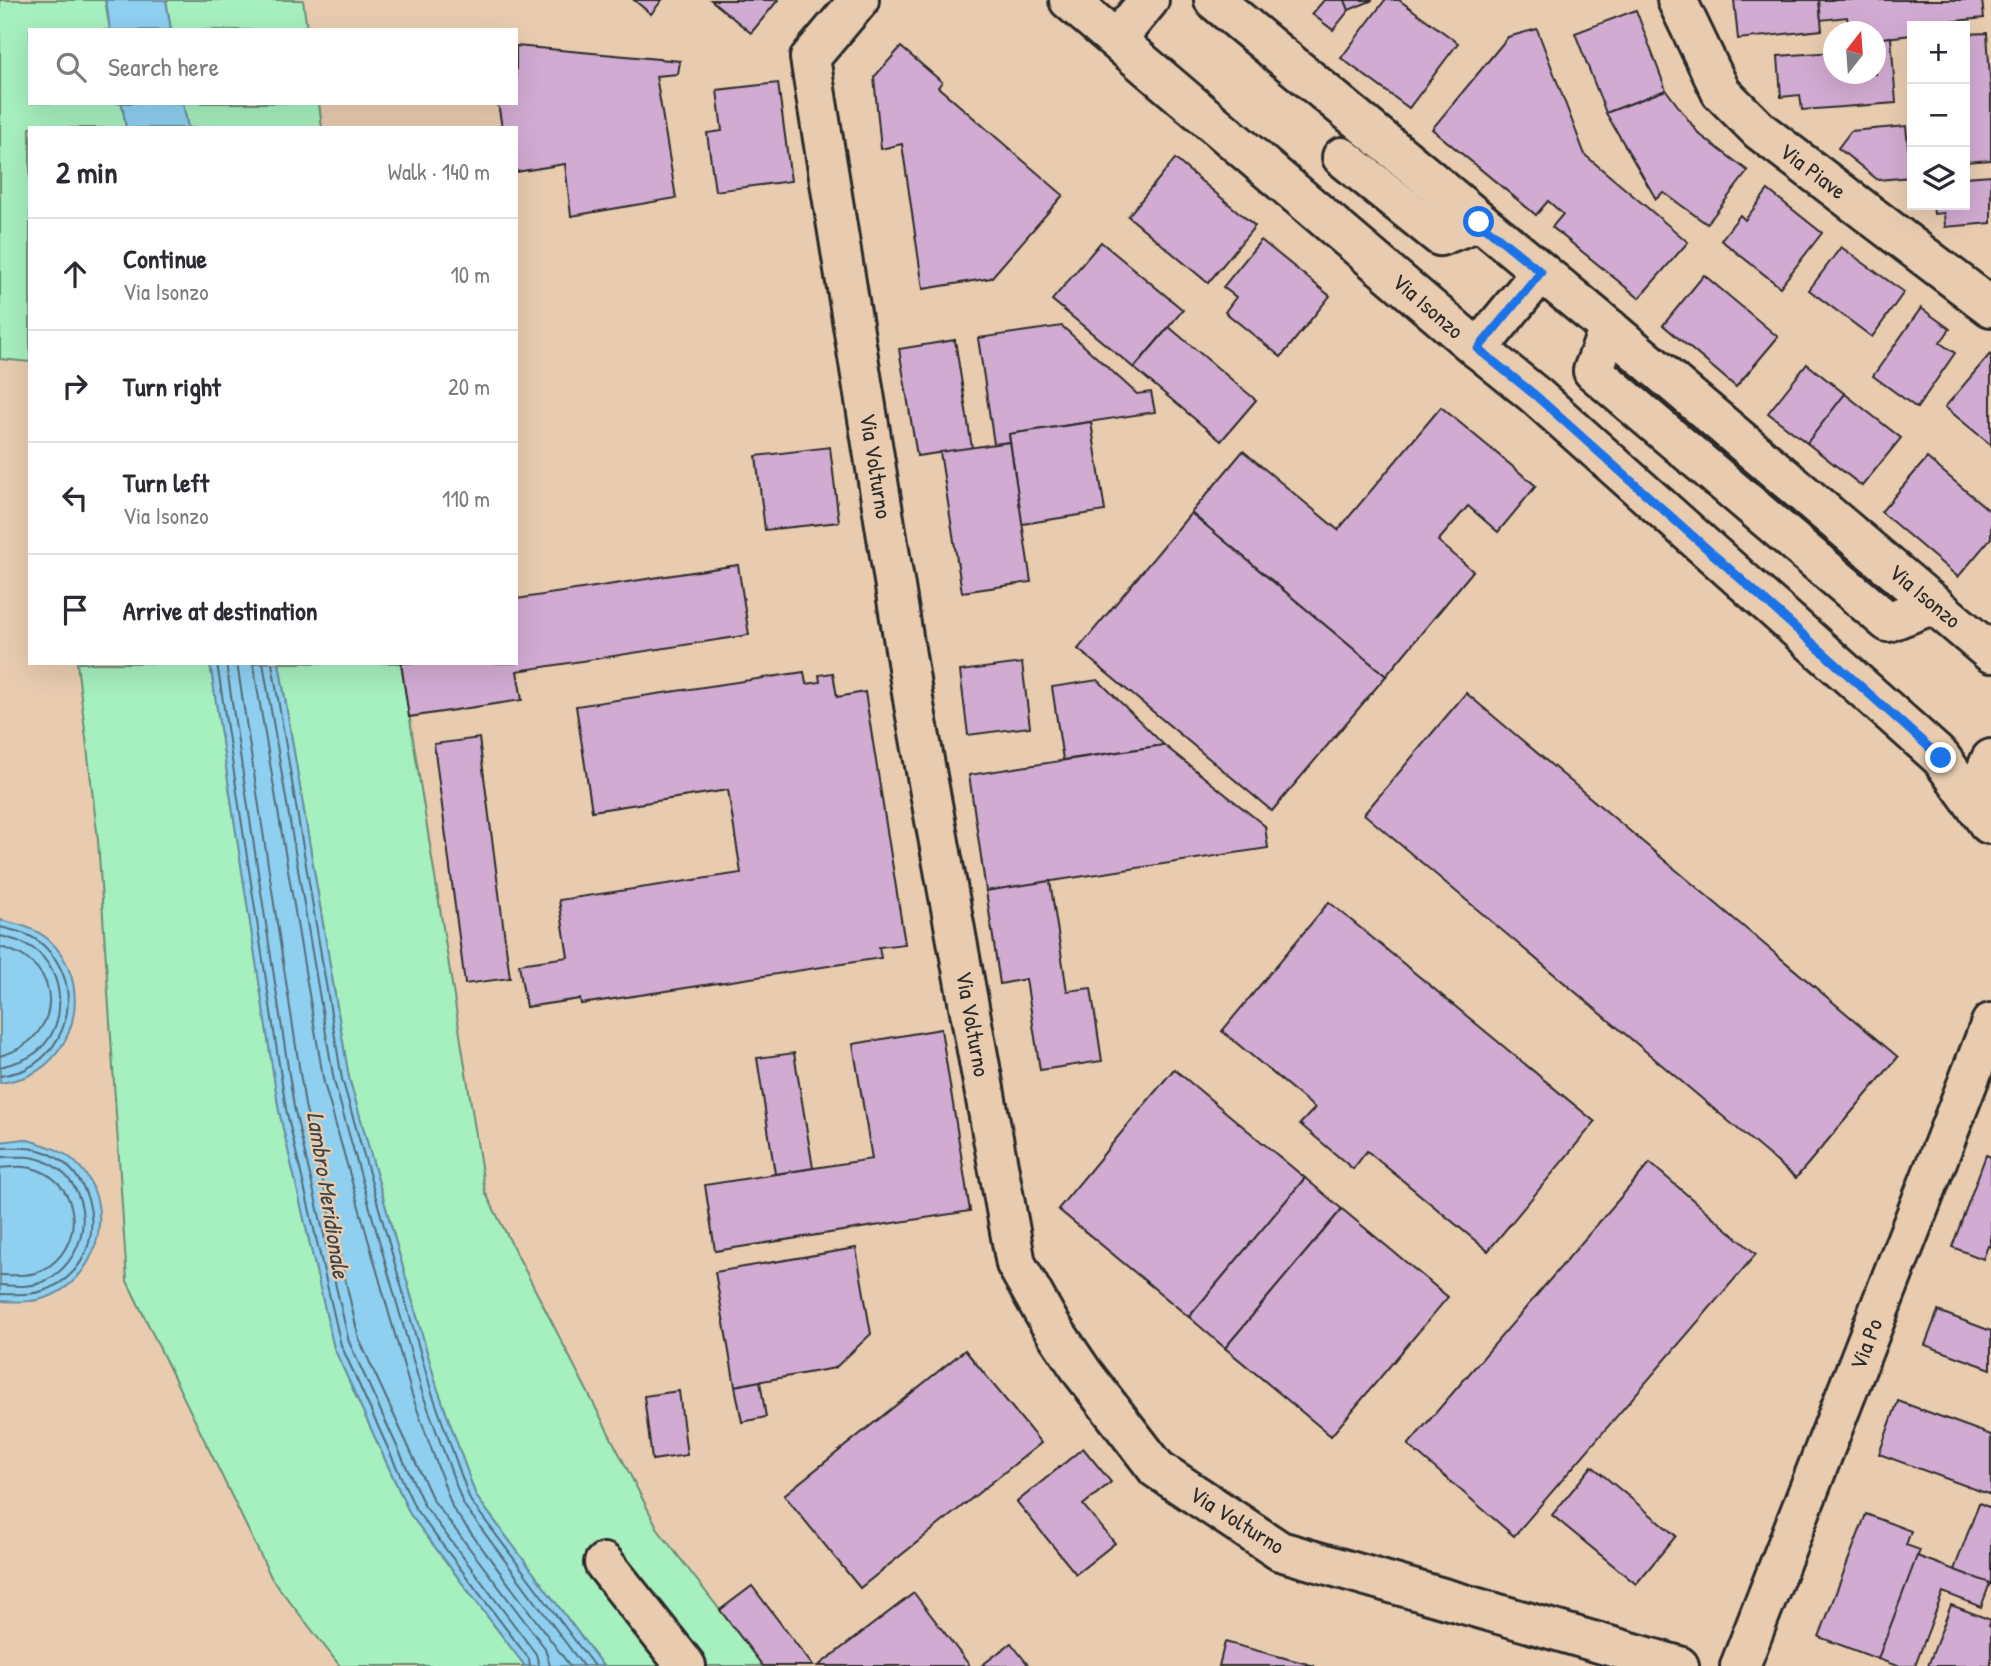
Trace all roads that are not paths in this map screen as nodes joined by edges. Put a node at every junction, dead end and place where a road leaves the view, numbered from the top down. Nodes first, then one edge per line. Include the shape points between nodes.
1 (859, 0) edge
2 (1069, 0) edge
3 (1149, 0) edge
4 (1214, 0) edge
5 (1677, 0) edge
6 (1117, 39) junction
7 (1342, 157) dead end
8 (1479, 222) junction
9 (1541, 272) junction
10 (1990, 303) edge
11 (1478, 349) junction
12 (1991, 653) edge
13 (1991, 759) edge
14 (1990, 825) edge
15 (1991, 1023) edge
16 (604, 1563) dead end
17 (686, 1666) edge
18 (1679, 1666) edge
19 (1740, 1666) edge

1 - 18 street, Via Volturno via 810,58 914,705 1016,1264 1063,1344 1157,1469 1280,1551
2 - 6 street, Via Isonzo
3 - 6 street
4 - 8 street, Via Isonzo
5 - 10 street, Via Piave via 1721,92 1760,131
6 - 11 street, Via Isonzo
7 - 8 street via 1440,236
8 - 9 street, Via Isonzo
9 - 11 street
9 - 12 street, Via Isonzo
11 - 14 street, Via Isonzo via 1941,758
13 - 14 street via 1982,780 1982,802
15 - 19 street, Via Po
16 - 17 street

